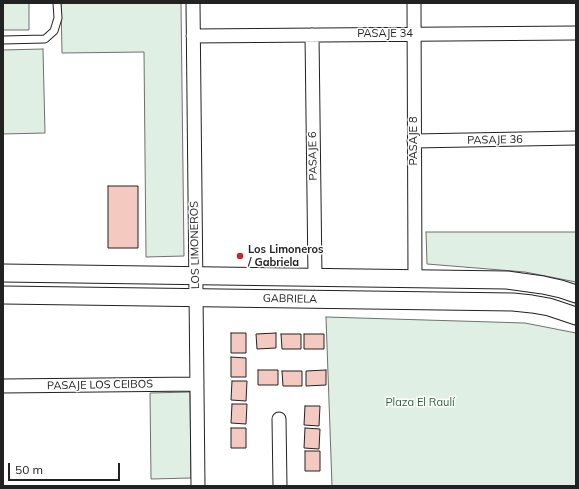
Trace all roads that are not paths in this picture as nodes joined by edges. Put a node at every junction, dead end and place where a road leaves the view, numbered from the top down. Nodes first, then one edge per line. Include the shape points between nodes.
1 (57, 3) edge
2 (193, 3) edge
3 (414, 3) edge
4 (576, 33) edge
5 (414, 34) junction
6 (312, 35) junction
7 (193, 36) junction
8 (3, 40) edge
9 (576, 138) edge
10 (414, 141) junction
11 (3, 273) edge
12 (196, 276) junction
13 (315, 277) junction
14 (416, 279) junction
15 (576, 294) edge
16 (3, 295) edge
17 (196, 298) junction
18 (576, 316) edge
19 (197, 384) junction
20 (3, 386) edge
21 (279, 419) dead end
22 (198, 486) edge
23 (280, 486) edge

1 - 8 lane via 58,18 54,31 45,40
2 - 7 street, LOS LIMONEROS
3 - 5 street, PASAJE 8
4 - 5 street, PASAJE 34
5 - 6 street, PASAJE 34
5 - 10 street, PASAJE 8
6 - 7 street, PASAJE 34
6 - 13 street, PASAJE 6
7 - 12 street, LOS LIMONEROS
9 - 10 street, PASAJE 36
10 - 14 street, PASAJE 8
11 - 12 street, GABRIELA
12 - 13 street, GABRIELA
12 - 17 street, LOS LIMONEROS
13 - 14 street, GABRIELA
14 - 15 street, GABRIELA via 507,280 543,285
16 - 17 street, GABRIELA
17 - 18 street, GABRIELA via 513,302 532,304
17 - 19 street, LOS LIMONEROS
19 - 20 street, PASAJE LOS CEIBOS
19 - 22 street, LOS LIMONEROS
21 - 23 street

